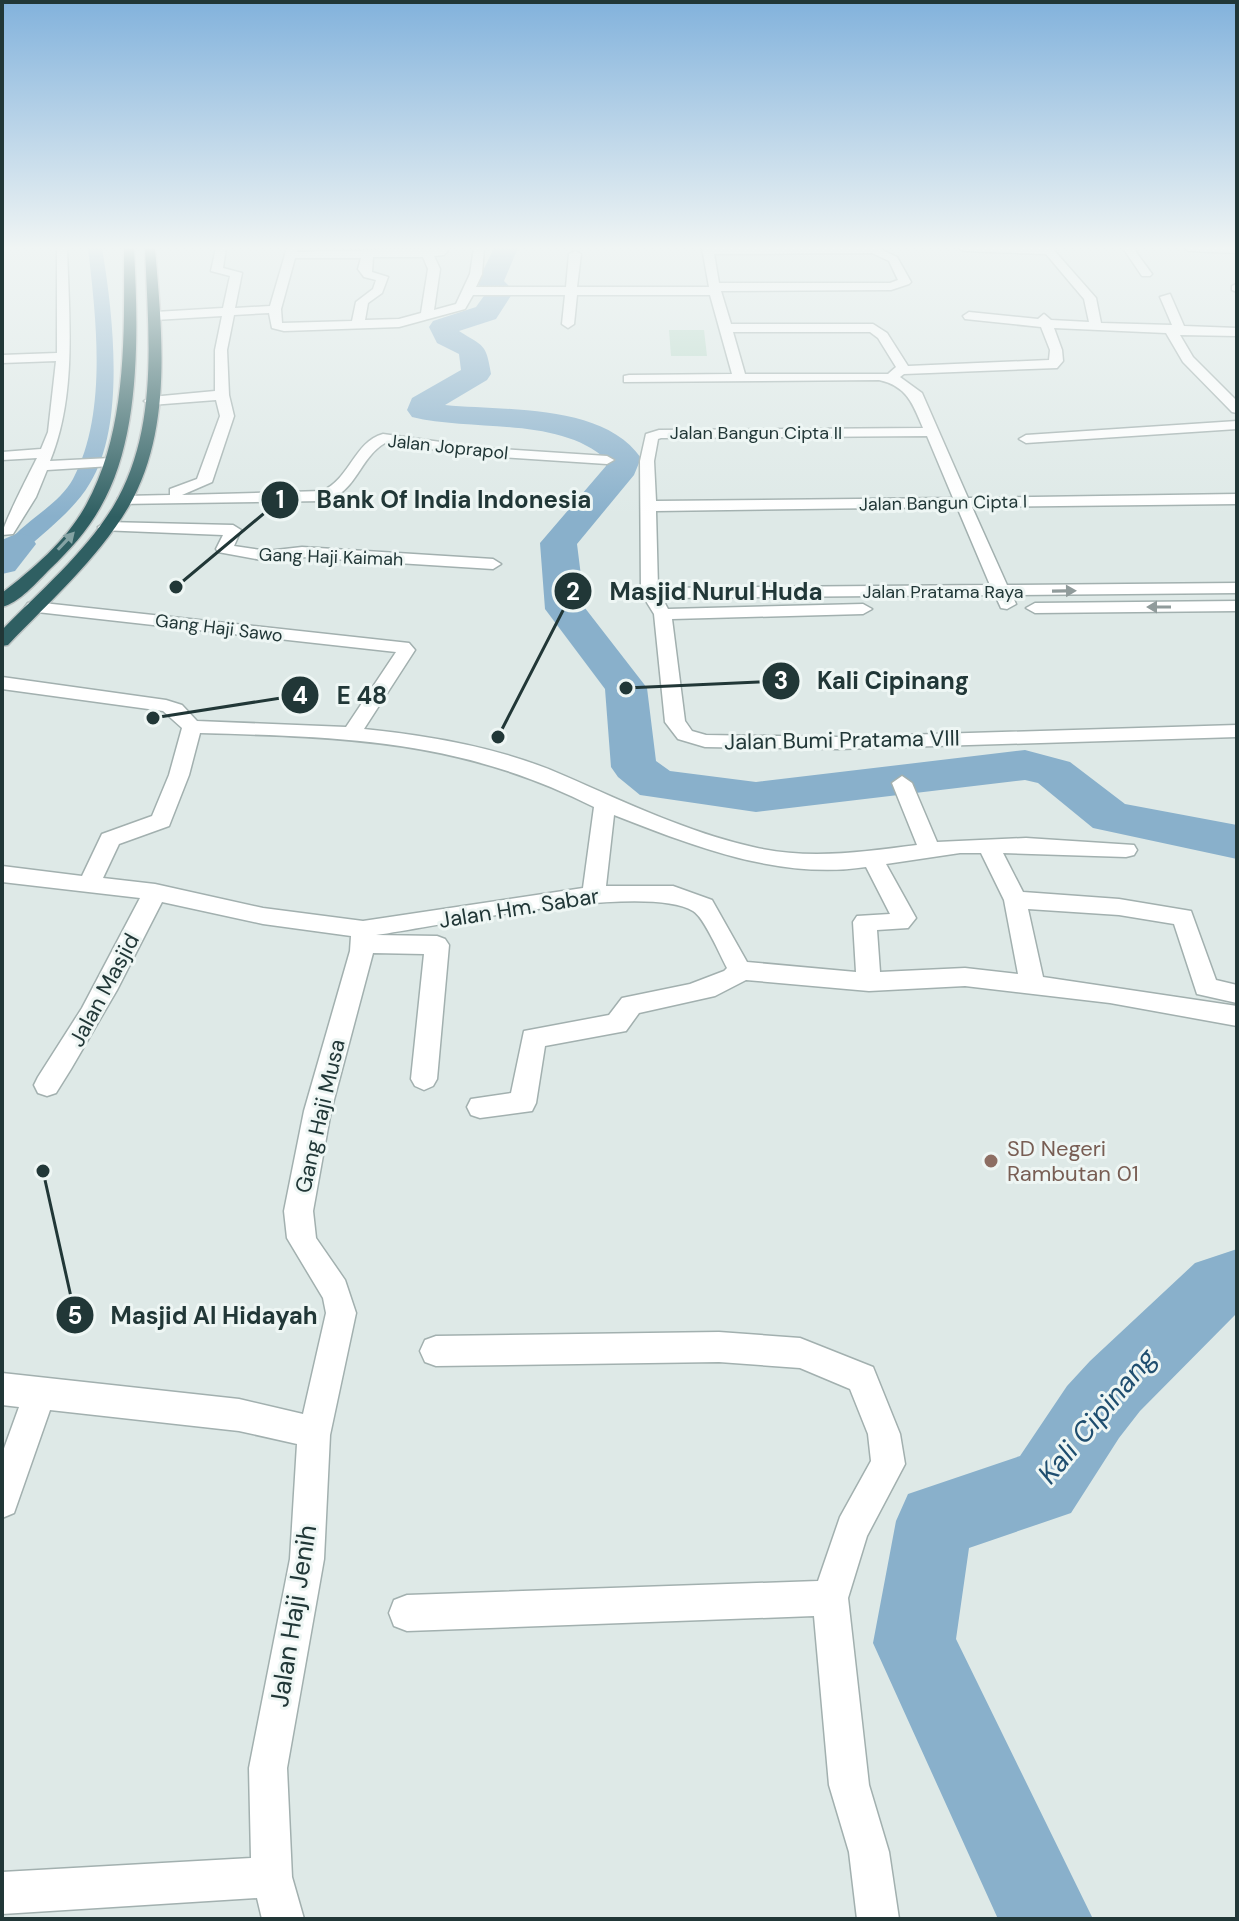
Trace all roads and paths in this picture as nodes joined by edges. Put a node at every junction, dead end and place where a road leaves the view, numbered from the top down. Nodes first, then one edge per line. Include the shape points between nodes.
1 (63, 338) edge
2 (129, 338) edge
3 (154, 338) edge
4 (223, 338) edge
5 (729, 338) edge
6 (884, 338) edge
7 (1052, 338) edge
8 (1179, 338) edge
9 (63, 357) junction
10 (2, 359) edge
11 (897, 374) junction
12 (739, 376) junction
13 (629, 379) dead end
14 (222, 395) junction
15 (151, 401) junction
16 (1237, 409) edge
17 (1237, 425) edge
18 (933, 432) junction
19 (1026, 439) dead end
20 (2, 456) edge
21 (43, 460) junction
22 (607, 460) dead end
23 (107, 462) junction
24 (1237, 499) edge
25 (146, 500) junction
26 (124, 501) junction
27 (963, 503) junction
28 (649, 506) junction
29 (106, 527) junction
30 (7, 531) dead end
31 (493, 564) dead end
32 (1237, 588) edge
33 (650, 593) junction
34 (1005, 600) junction
35 (2, 602) edge
36 (1237, 606) edge
37 (34, 607) junction
38 (663, 614) junction
39 (2, 641) edge
40 (2, 683) edge
41 (192, 727) junction
42 (1237, 731) edge
43 (351, 734) junction
44 (902, 783) dead end
45 (605, 804) junction
46 (989, 846) junction
47 (930, 850) junction
48 (1126, 850) dead end
49 (872, 858) junction
50 (2, 874) edge
51 (89, 885) junction
52 (155, 892) junction
53 (594, 894) junction
54 (1015, 900) junction
55 (363, 936) junction
56 (740, 970) junction
57 (869, 982) junction
58 (1032, 984) junction
59 (1237, 994) edge
60 (1237, 1016) edge
61 (424, 1079) dead end
62 (47, 1085) dead end
63 (480, 1107) dead end
64 (436, 1351) dead end
65 (2, 1389) edge
66 (40, 1394) junction
67 (314, 1435) junction
68 (2, 1501) edge
69 (830, 1598) junction
70 (407, 1613) dead end
71 (272, 1877) junction
72 (2, 1893) edge
73 (283, 1919) edge
74 (878, 1919) edge

1 - 9 street
2 - 23 highway
3 - 15 highway
4 - 14 street
5 - 12 street
6 - 11 street
7 - 11 street via 1056,350 1052,365
8 - 16 street via 1188,359
9 - 10 street
9 - 21 street via 55,432
11 - 12 street
11 - 18 street via 915,393
12 - 13 street
14 - 15 street
14 - 25 street via 227,416 204,482
15 - 26 highway via 146,446
17 - 19 street
18 - 27 street
18 - 28 street, Jalan Bangun Cipta II via 654,435 648,443
20 - 21 street
21 - 23 street
21 - 30 street
22 - 25 street, Jalan Joprapol via 484,452 383,438 374,442 344,486 325,496
35 -> 23 highway via 86,517 98,498
24 - 27 street, Jalan Bangun Cipta I
25 - 26 street, Jalan Joprapol
26 - 29 highway
27 - 28 street, Jalan Bangun Cipta I
27 - 34 street
28 - 33 street
29 - 31 street, Gang Haji Kaimah via 233,530 224,549 267,556 302,552
29 - 37 highway
34 -> 32 street, Jalan Pratama Raya
33 - 34 street, Jalan Pratama Raya
33 - 38 street, Jalan Bumi Pratama VIII
36 -> 34 street, Jalan Pratama Raya
34 - 38 street, Jalan Pratama Raya
37 - 39 highway
37 - 43 street, Gang Haji Sawo via 404,647
38 - 42 street, Jalan Bumi Pratama VIII via 675,722 685,735 705,741 846,745
40 - 41 street via 166,706
41 - 43 street
41 - 51 street via 161,821 110,839
43 - 45 street via 446,745 500,758 567,782
44 - 47 street
45 - 49 street via 754,855 812,861
45 - 53 street
46 - 47 street
46 - 48 street
46 - 54 street
47 - 49 street
49 - 57 street via 904,918 865,922
50 - 51 street, Jalan Hm. Sabar
51 - 52 street, Jalan Hm. Sabar
52 - 55 street, Jalan Hm. Sabar
52 - 62 street, Jalan Masjid via 102,996
53 - 55 street, Jalan Hm. Sabar
53 - 56 street, Jalan Hm. Sabar via 673,894 697,901
54 - 58 street
54 - 59 street via 1183,917 1206,987
55 - 61 street via 437,945
55 - 67 street, Gang Haji Musa via 313,1128 299,1206 306,1250 340,1299 341,1313
56 - 57 street
56 - 63 street via 717,985 631,1005 617,1024 533,1038 523,1103
57 - 58 street via 965,977
58 - 60 street
64 - 69 street via 719,1347 800,1353 862,1378 884,1434 888,1464 852,1529
65 - 66 street
66 - 67 street via 239,1415
66 - 68 street
67 - 71 street, Jalan Haji Jenih via 307,1559 268,1768
69 - 70 street
69 - 74 street via 849,1785 869,1852
71 - 72 street
71 - 73 street, Jalan Haji Jenih

